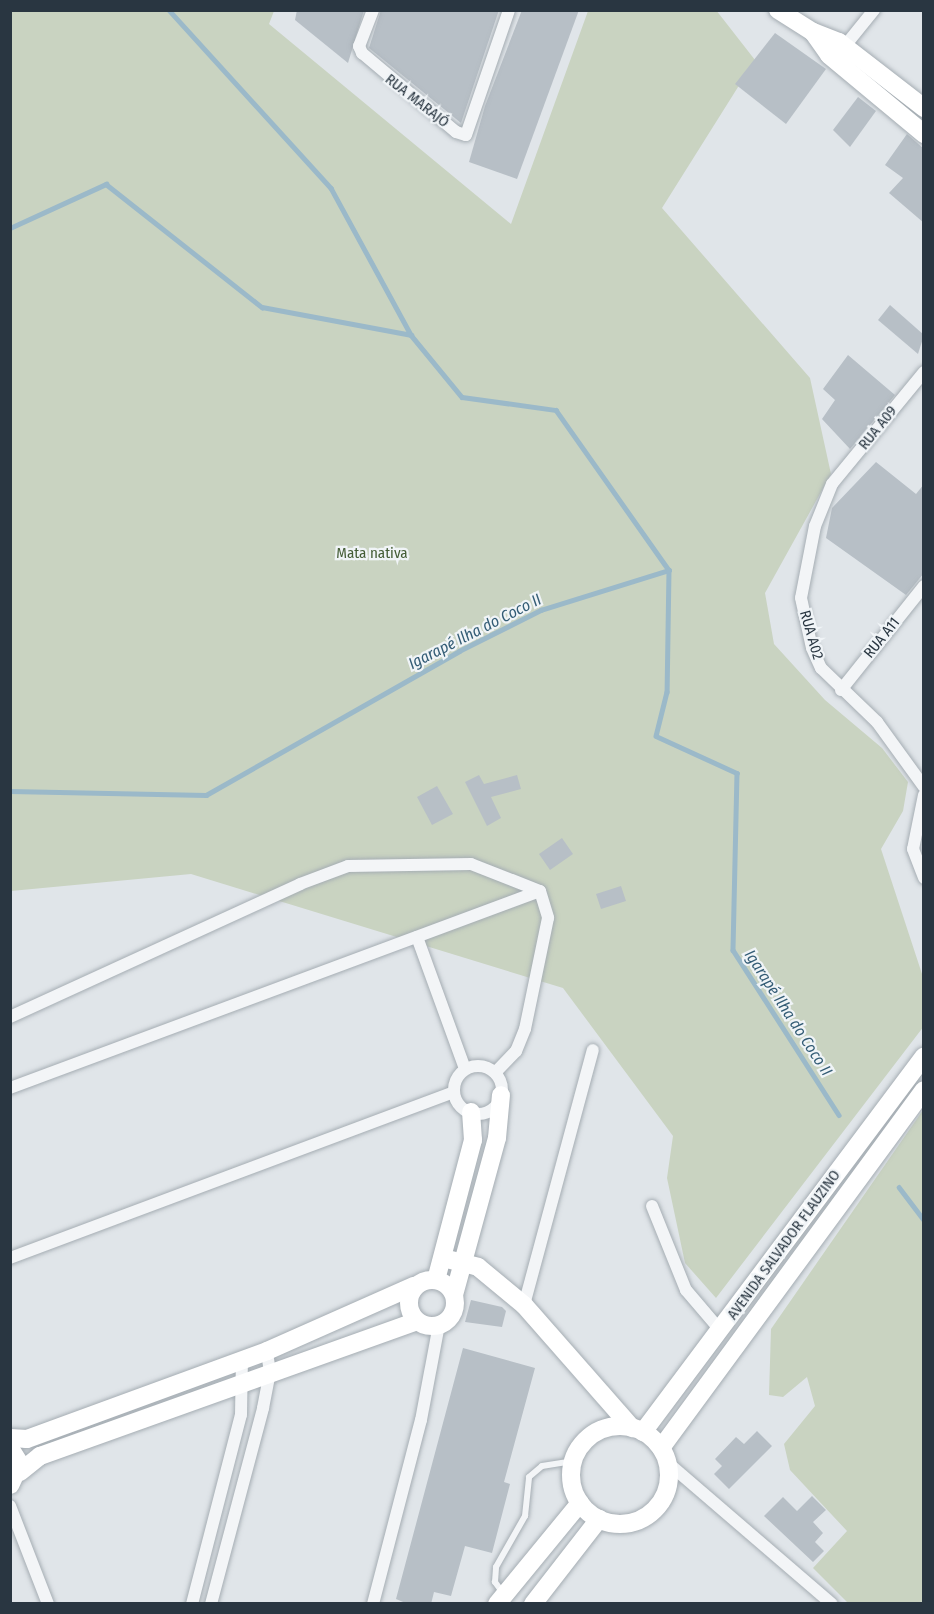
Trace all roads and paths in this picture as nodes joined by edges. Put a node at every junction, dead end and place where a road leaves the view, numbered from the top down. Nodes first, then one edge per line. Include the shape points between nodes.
1 (373, 10) edge
2 (509, 10) edge
3 (874, 10) edge
4 (785, 12) edge
5 (840, 53) junction
6 (924, 108) edge
7 (924, 134) edge
8 (924, 372) edge
9 (832, 484) joint
10 (924, 586) edge
11 (841, 690) junction
12 (924, 787) edge
13 (924, 795) edge
14 (924, 878) edge
15 (540, 891) junction
16 (417, 937) junction
17 (10, 1017) edge
18 (593, 1050) dead end
19 (924, 1057) edge
20 (465, 1069) junction
21 (495, 1073) junction
22 (10, 1088) edge
23 (924, 1090) edge
24 (454, 1092) junction
25 (501, 1095) junction
26 (471, 1112) junction
27 (652, 1206) dead end
28 (10, 1258) edge
29 (442, 1258) junction
30 (465, 1262) junction
31 (436, 1280) junction
32 (414, 1286) junction
33 (454, 1295) junction
34 (524, 1305) junction
35 (417, 1321) junction
36 (439, 1325) junction
37 (721, 1331) junction
38 (267, 1351) junction
39 (242, 1360) junction
40 (270, 1373) junction
41 (244, 1383) junction
42 (637, 1430) junction
43 (10, 1438) edge
44 (10, 1448) edge
45 (664, 1456) junction
46 (573, 1461) junction
47 (15, 1479) edge
48 (580, 1503) junction
49 (10, 1506) edge
50 (599, 1519) junction
51 (501, 1599) edge
52 (832, 1603) edge
53 (48, 1604) edge
54 (192, 1604) edge
55 (212, 1604) edge
56 (373, 1604) edge
57 (533, 1604) edge

1 - 2 street, RUA MARAJÓ via 360,46 362,53 456,132 466,135
3 - 5 street
4 - 5 street
5 - 6 street
5 - 7 street
8 - 9 street, RUA A09
9 - 11 street, RUA A02 via 814,526 801,598 812,648 821,668
10 - 11 street, RUA A11
11 - 12 street, RUA A02 via 877,722
13 - 14 street via 913,849
15 - 16 street
15 - 17 street via 471,864 348,866 300,884
15 - 21 street via 548,918 525,1029 516,1051
16 - 20 street
16 - 22 street
18 - 34 street
19 - 37 street, AVENIDA SALVADOR FLAUZINO
20 - 21 street via 480,1066
20 - 24 street via 456,1079
21 - 25 street
23 - 45 street, AVENIDA SALVADOR FLAUZINO
24 - 26 street via 459,1104
24 - 28 street
25 - 26 street via 493,1108
25 - 30 street via 497,1138
26 - 29 street via 473,1140
27 - 37 street via 686,1290
29 - 30 street
29 - 31 street
30 - 33 street
30 - 34 street
31 - 32 street
31 - 33 street
32 - 35 street via 408,1308
32 - 38 street
33 - 36 street via 453,1313
34 - 42 street
35 - 36 street
35 - 40 street
36 - 56 street via 421,1420
37 - 42 street, AVENIDA SALVADOR FLAUZINO
38 - 39 street
38 - 40 street
39 - 41 street
39 - 43 street via 27,1439
40 - 41 street
40 - 55 street
41 - 47 street via 40,1456
41 - 54 street via 236,1441
42 - 45 street
42 - 46 street via 617,1426 589,1437
44 - 47 street via 18,1456
45 - 50 street via 667,1491 651,1514 626,1524
45 - 52 street
46 - 48 street via 571,1476
46 - 51 lane via 542,1466 529,1477 525,1516 496,1567 495,1582
48 - 50 street
48 - 51 street
49 - 53 street
50 - 57 street

